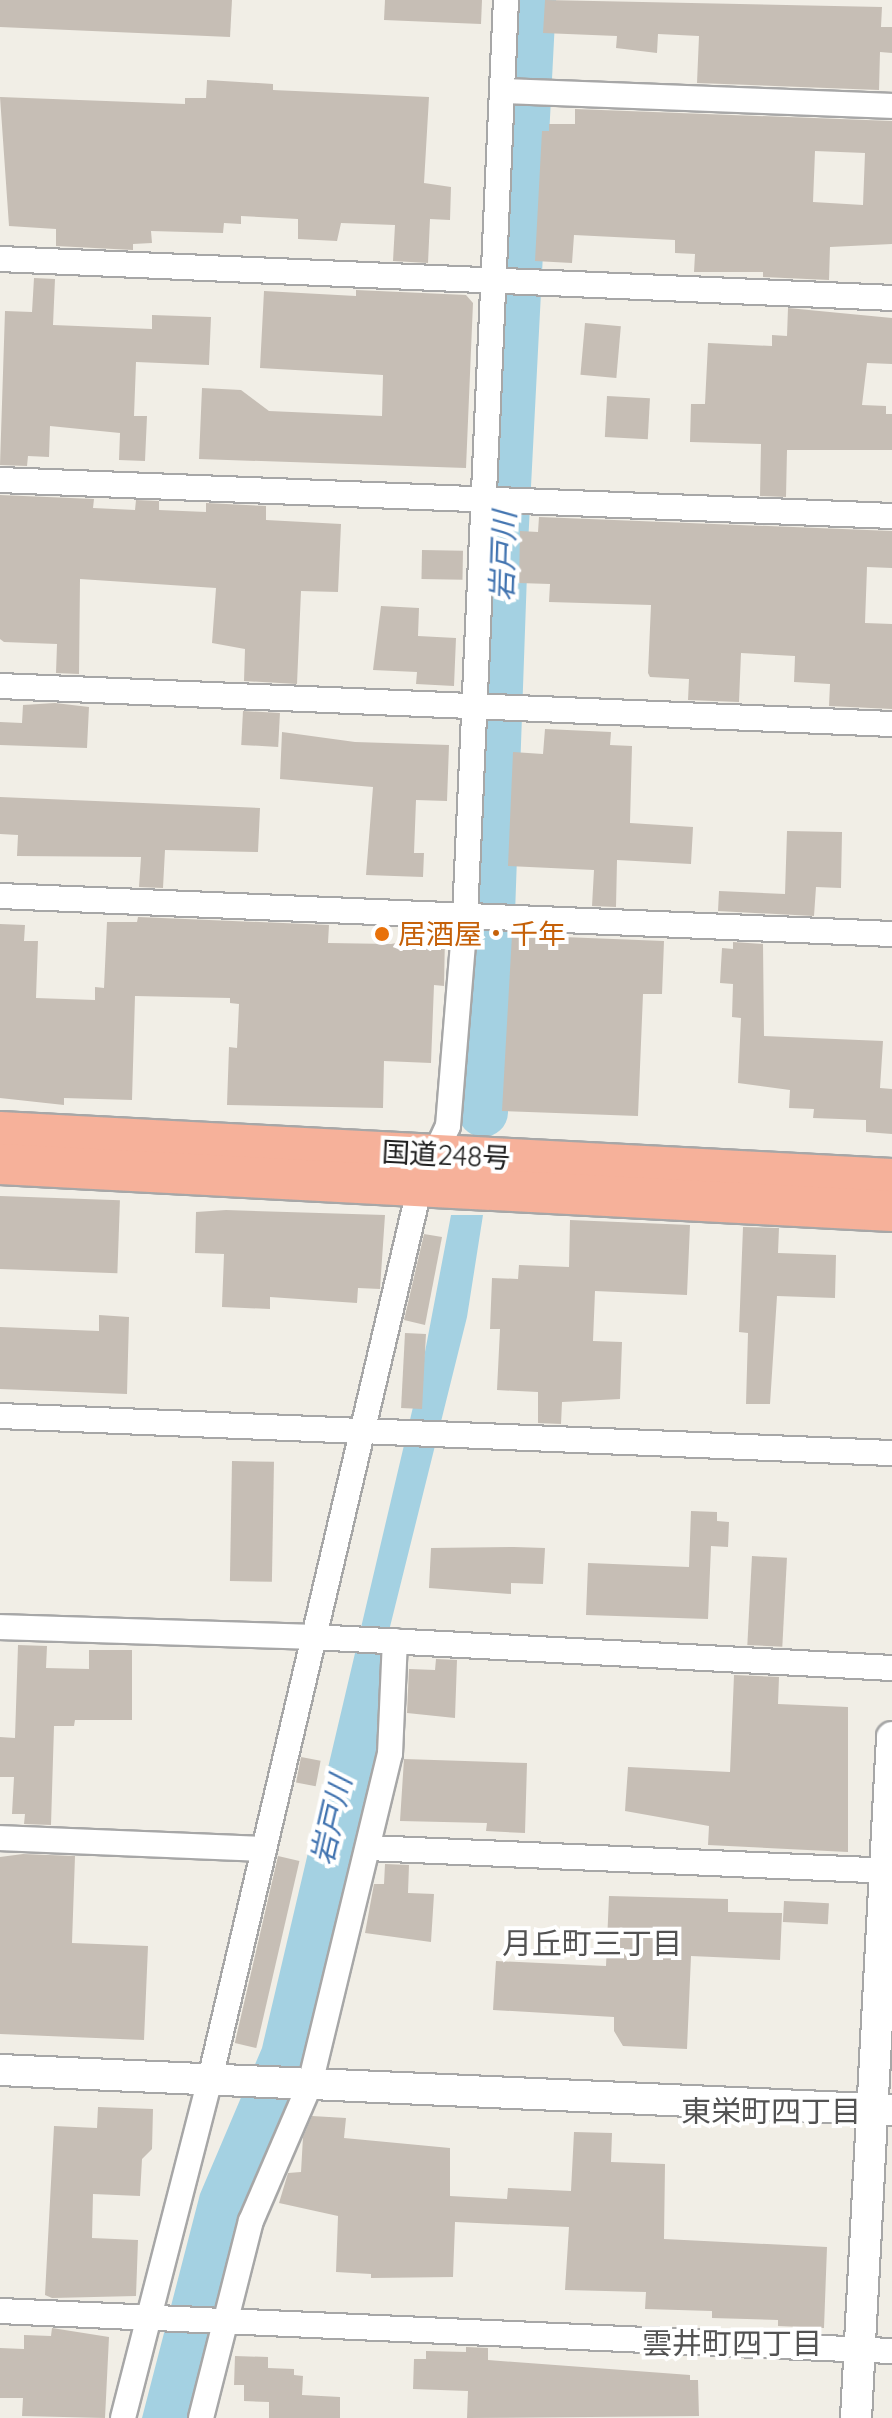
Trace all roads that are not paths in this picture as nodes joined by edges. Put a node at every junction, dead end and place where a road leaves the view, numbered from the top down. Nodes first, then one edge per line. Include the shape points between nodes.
1 (506, 0) edge
2 (504, 92) junction
3 (892, 106) edge
4 (0, 259) edge
5 (492, 280) junction
6 (892, 298) edge
7 (0, 480) edge
8 (485, 500) junction
9 (892, 516) edge
10 (0, 686) edge
11 (476, 706) junction
12 (892, 724) edge
13 (0, 896) edge
14 (466, 917) junction
15 (892, 934) edge
16 (0, 1132) edge
17 (0, 1164) edge
18 (427, 1170) junction
19 (892, 1179) edge
20 (892, 1211) edge
21 (0, 1416) edge
22 (363, 1431) junction
23 (892, 1453) edge
24 (0, 1627) edge
25 (312, 1637) junction
26 (391, 1641) junction
27 (892, 1668) edge
28 (892, 1737) edge
29 (0, 1838) edge
30 (368, 1848) junction
31 (264, 1849) junction
32 (889, 1871) edge
33 (0, 2070) edge
34 (224, 2080) junction
35 (304, 2084) junction
36 (882, 2110) edge
37 (0, 2311) edge
38 (156, 2319) junction
39 (221, 2322) junction
40 (860, 2349) junction
41 (892, 2351) edge
42 (123, 2418) edge
43 (201, 2418) edge
44 (856, 2418) edge

1 - 2 street
2 - 3 street
2 - 5 street
4 - 5 street
5 - 6 street
5 - 8 street
7 - 8 street
8 - 9 street
8 - 11 street
10 - 11 street
11 - 12 street
11 - 14 street
13 - 14 street
14 - 15 street
14 - 18 street via 448,1126
16 - 18 highway, 国道248号
17 - 18 highway, 国道248号
18 - 19 highway, 国道248号
18 - 20 highway, 国道248号
18 - 22 street
21 - 22 street
22 - 23 street
22 - 25 street
24 - 25 street
25 - 26 street
25 - 31 street
26 - 27 street
26 - 30 street via 390,1754
28 - 32 street
29 - 31 street
30 - 32 street
30 - 35 street
31 - 34 street
32 - 36 street
33 - 34 street
34 - 35 street
34 - 38 street
35 - 36 street
35 - 39 street via 251,2221
36 - 40 street
37 - 38 street
38 - 39 street
38 - 42 street
39 - 40 street
39 - 43 street
40 - 41 street
40 - 44 street

